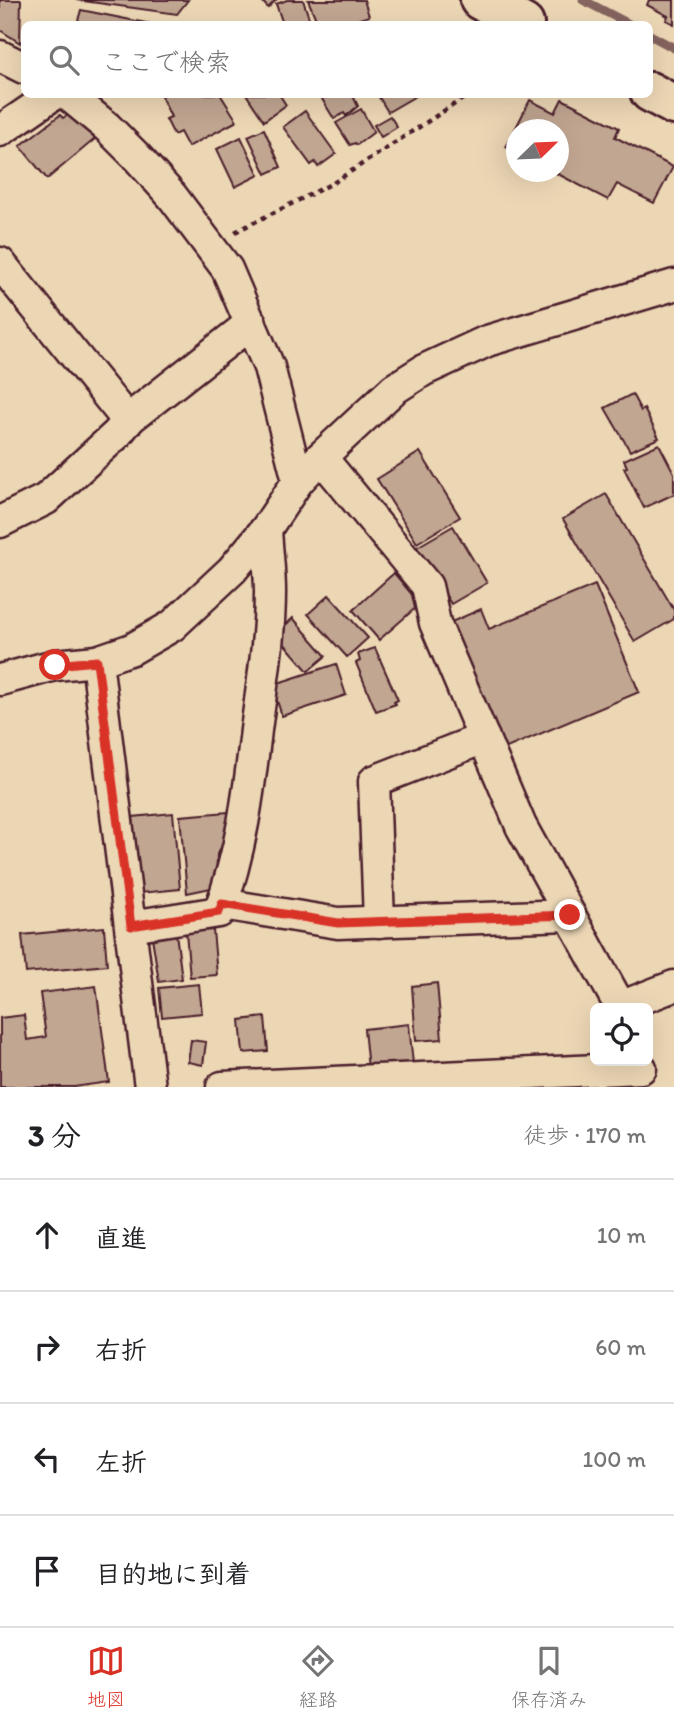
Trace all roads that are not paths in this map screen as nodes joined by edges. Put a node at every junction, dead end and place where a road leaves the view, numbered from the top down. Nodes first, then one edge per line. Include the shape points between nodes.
1 (480, 0) edge
2 (518, 21) edge
3 (0, 56) edge
4 (21, 66) edge
5 (653, 94) edge
6 (48, 98) edge
7 (72, 98) edge
8 (674, 105) edge
9 (0, 131) edge
10 (0, 263) edge
11 (674, 285) edge
12 (251, 323) junction
13 (128, 421) junction
14 (321, 457) junction
15 (298, 481) junction
16 (0, 522) edge
17 (266, 528) junction
18 (97, 661) junction
19 (0, 681) edge
20 (484, 738) junction
21 (222, 904) junction
22 (570, 915) junction
23 (379, 922) junction
24 (131, 926) junction
25 (674, 986) edge
26 (619, 1003) edge
27 (631, 1003) edge
28 (642, 1072) edge
29 (150, 1087) edge
30 (222, 1087) edge

1 - 2 highway
3 - 4 street
5 - 8 highway
6 - 9 street
7 - 12 street via 107,127 172,196 227,269
10 - 13 street
11 - 14 street via 488,341 442,360 394,389
12 - 13 street
12 - 15 street via 269,368
13 - 16 street via 46,499
14 - 15 street
14 - 20 street via 427,586 435,623
15 - 17 street
17 - 18 street via 232,570 172,626 132,649
17 - 21 street via 270,593 262,685 249,796
18 - 19 street via 55,665
18 - 24 street
20 - 22 street via 521,826
20 - 23 street via 374,781
21 - 23 street via 338,923
21 - 24 street via 219,912
22 - 23 street
22 - 26 street
24 - 29 street
25 - 27 street
28 - 30 street

